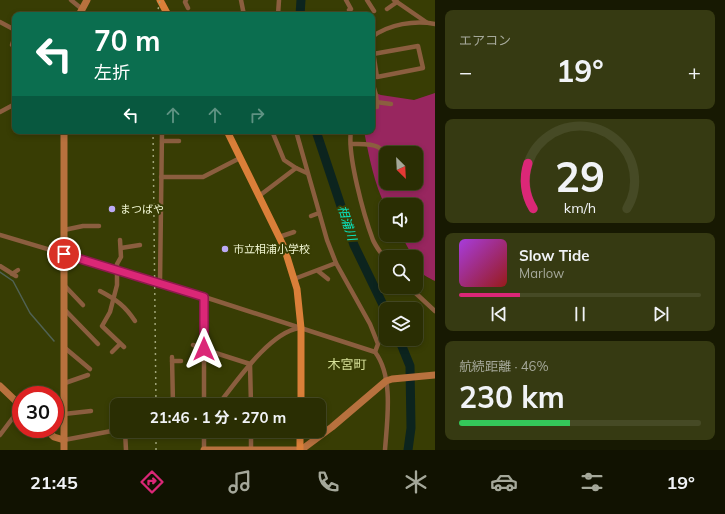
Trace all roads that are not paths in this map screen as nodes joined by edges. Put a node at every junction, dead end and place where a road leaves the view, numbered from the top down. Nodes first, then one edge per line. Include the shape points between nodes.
1 (71, 0) edge
2 (87, 0) edge
3 (186, 0) edge
4 (242, 0) edge
5 (279, 0) edge
6 (346, 0) edge
7 (367, 0) edge
8 (162, 1) edge
9 (396, 1) edge
10 (188, 8) dead end
11 (388, 9) dead end
12 (349, 10) dead end
13 (374, 11) dead end
14 (80, 12) edge
15 (167, 12) edge
16 (244, 12) edge
17 (278, 12) edge
18 (0, 22) edge
19 (426, 22) junction
20 (435, 24) edge
21 (12, 28) edge
22 (375, 35) edge
23 (375, 54) edge
24 (375, 79) edge
25 (375, 92) edge
26 (391, 104) dead end
27 (12, 106) edge
28 (0, 112) edge
29 (64, 134) edge
30 (162, 134) edge
31 (228, 134) edge
32 (273, 134) edge
33 (297, 134) edge
34 (351, 134) edge
35 (162, 141) junction
36 (179, 141) dead end
37 (351, 144) junction
38 (379, 148) edge
39 (240, 158) junction
40 (296, 168) junction
41 (307, 172) junction
42 (161, 177) junction
43 (259, 196) junction
44 (319, 213) junction
45 (311, 216) dead end
46 (99, 226) dead end
47 (64, 230) junction
48 (294, 232) dead end
49 (0, 235) edge
50 (279, 237) junction
51 (120, 240) dead end
52 (140, 245) dead end
53 (120, 248) junction
54 (379, 250) edge
55 (64, 254) junction
56 (336, 263) junction
57 (0, 266) edge
58 (18, 270) dead end
59 (117, 270) junction
60 (318, 271) junction
61 (328, 278) dead end
62 (294, 279) junction
63 (160, 283) junction
64 (64, 285) junction
65 (100, 291) dead end
66 (417, 294) edge
67 (204, 297) junction
68 (113, 298) junction
69 (83, 305) dead end
70 (65, 310) junction
71 (435, 311) edge
72 (134, 321) dead end
73 (301, 328) junction
74 (98, 344) dead end
75 (193, 345) dead end
76 (65, 348) junction
77 (204, 348) junction
78 (112, 352) dead end
79 (375, 352) junction
80 (181, 361) dead end
81 (250, 364) junction
82 (90, 369) dead end
83 (88, 374) dead end
84 (431, 376) edge
85 (389, 380) junction
86 (64, 383) joint
87 (0, 386) edge
88 (12, 397) edge
89 (173, 398) edge
90 (204, 398) edge
91 (223, 398) edge
92 (251, 398) edge
93 (300, 398) edge
94 (91, 411) dead end
95 (64, 414) edge
96 (12, 418) edge
97 (110, 431) edge
98 (0, 435) edge
99 (57, 438) edge
100 (125, 438) edge
101 (204, 438) edge
102 (251, 438) edge
103 (300, 438) edge
104 (64, 440) junction
105 (64, 450) edge
106 (126, 450) edge
107 (204, 450) edge
108 (251, 450) edge
109 (296, 450) edge
110 (301, 450) edge
111 (385, 450) edge

1 - 14 street
2 - 14 street
3 - 10 street
4 - 16 street
5 - 17 street
6 - 12 street via 351,9
7 - 13 street
8 - 15 main road
9 - 11 street
9 - 19 street
18 - 21 street
19 - 20 street
19 - 22 street via 383,29
23 - 24 street via 418,46 423,68
25 - 26 street via 376,104
27 - 28 street
29 - 47 street
30 - 35 street
31 - 39 main road
32 - 40 street via 284,160
33 - 41 street
34 - 37 street
35 - 36 street
35 - 42 street
37 - 38 street via 369,144
37 - 54 street via 358,188 373,241
39 - 42 street via 204,177
39 - 43 main road
40 - 41 street
40 - 43 street
41 - 44 street
42 - 63 street
43 - 50 main road
44 - 45 street
44 - 56 street
46 - 47 street
47 - 55 street
48 - 50 street
49 - 55 street
50 - 62 main road
51 - 53 street
52 - 53 street
53 - 59 street via 121,257
55 - 59 street
55 - 64 street
56 - 60 street
56 - 79 street via 370,324 378,344
57 - 58 street via 14,275
59 - 63 street
59 - 68 street via 117,285
60 - 61 street
60 - 62 street
62 - 73 main road
63 - 67 street
64 - 69 street
64 - 70 street
65 - 68 street
66 - 71 street
67 - 73 street
67 - 77 street
68 - 72 street via 128,310
68 - 78 street via 110,312 102,326 122,345
70 - 74 street
70 - 76 street
73 - 79 street
73 - 81 street via 292,329 263,348
73 - 93 main road
75 - 77 street
76 - 82 street
76 - 86 street
77 - 81 street
77 - 90 street
79 - 85 street
80 - 89 street via 172,359
81 - 91 street
81 - 92 street
83 - 86 street
84 - 85 street
85 - 110 street
85 - 111 street
87 - 88 street
94 - 95 street
96 - 98 street
97 - 104 street
99 - 104 street
100 - 106 street
101 - 107 street
102 - 108 street
103 - 110 main road
104 - 105 street
107 - 108 street
108 - 109 street

